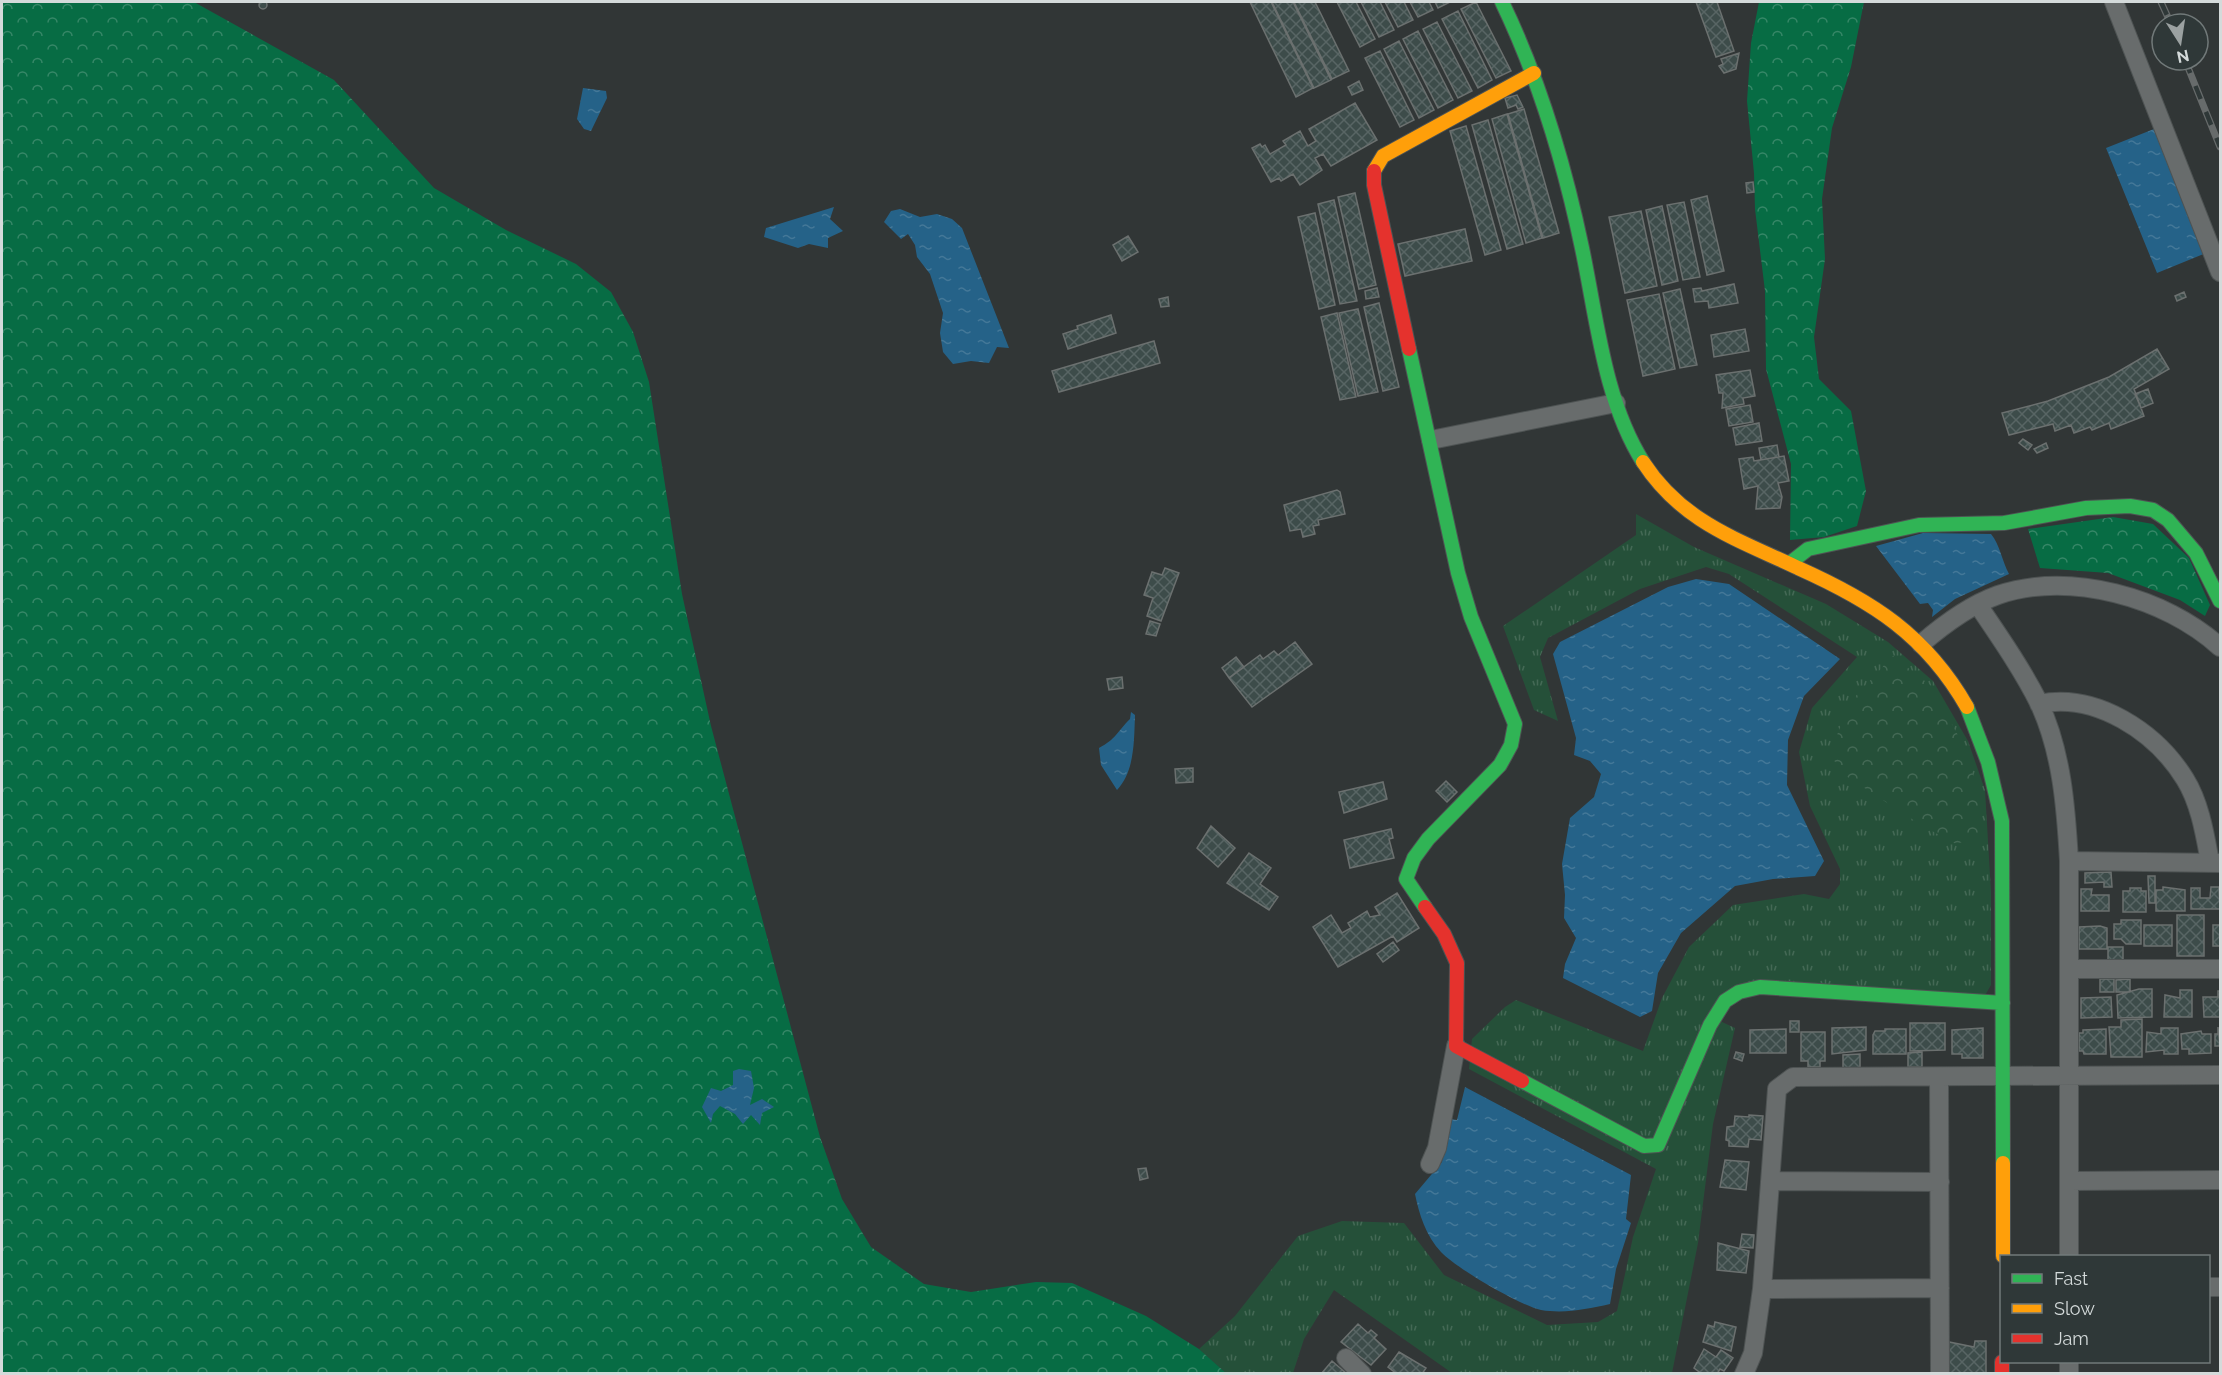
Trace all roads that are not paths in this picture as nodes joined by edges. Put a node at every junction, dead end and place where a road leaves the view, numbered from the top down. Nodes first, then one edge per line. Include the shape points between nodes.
1 (1502, 2) edge
2 (2114, 2) edge
3 (1534, 73) junction
4 (2220, 272) edge
5 (1616, 403) junction
6 (1431, 440) junction
7 (1790, 563) junction
8 (2220, 601) edge
9 (1978, 605) junction
10 (1921, 644) junction
11 (2220, 647) edge
12 (2039, 704) junction
13 (2069, 861) junction
14 (2215, 862) edge
15 (2069, 969) junction
16 (2220, 969) edge
17 (2003, 1003) junction
18 (1456, 1046) junction
19 (2068, 1075) junction
20 (2220, 1075) edge
21 (2003, 1077) junction
22 (1939, 1078) junction
23 (1430, 1164) dead end
24 (2220, 1180) edge
25 (1770, 1181) junction
26 (2069, 1181) junction
27 (1940, 1182) junction
28 (2002, 1255) edge
29 (2069, 1255) edge
30 (1940, 1288) junction
31 (1762, 1289) junction
32 (1346, 1358) dead end
33 (1362, 1374) edge
34 (1744, 1374) edge
35 (1940, 1374) edge

1 - 3 street
2 - 4 street
3 - 5 street via 1567,173
3 - 6 street via 1383,156 1374,171
5 - 6 street
5 - 7 street via 1624,428 1650,472 1680,507 1719,532
6 - 18 street via 1471,618 1503,686 1515,724 1508,754 1437,830 1408,868 1406,879 1444,934 1457,963
7 - 8 street via 1808,549 1919,525 2004,523 2086,508 2130,506 2153,510 2168,520 2196,553
7 - 10 street via 1845,590 1890,618
9 - 10 street
9 - 11 street via 1998,595 2043,586 2081,588 2130,597 2169,614
9 - 12 street
10 - 17 street via 1952,681 1977,724 1993,772 2002,821
12 - 13 street via 2065,796
12 - 14 street via 2056,700 2090,705 2130,723 2163,752 2186,780
13 - 14 street
13 - 15 street
15 - 16 street
15 - 19 street
17 - 18 street via 1760,987 1739,992 1725,1001 1710,1025 1658,1145 1644,1146
17 - 21 street
18 - 23 street via 1437,1148
19 - 20 street
19 - 21 street
19 - 26 street
21 - 22 street
21 - 28 street
22 - 25 street via 1793,1077 1777,1089
22 - 27 street
24 - 26 street
25 - 27 street
25 - 31 street
26 - 29 street
27 - 30 street
30 - 31 street
30 - 35 street
31 - 34 street via 1753,1353
32 - 33 street

